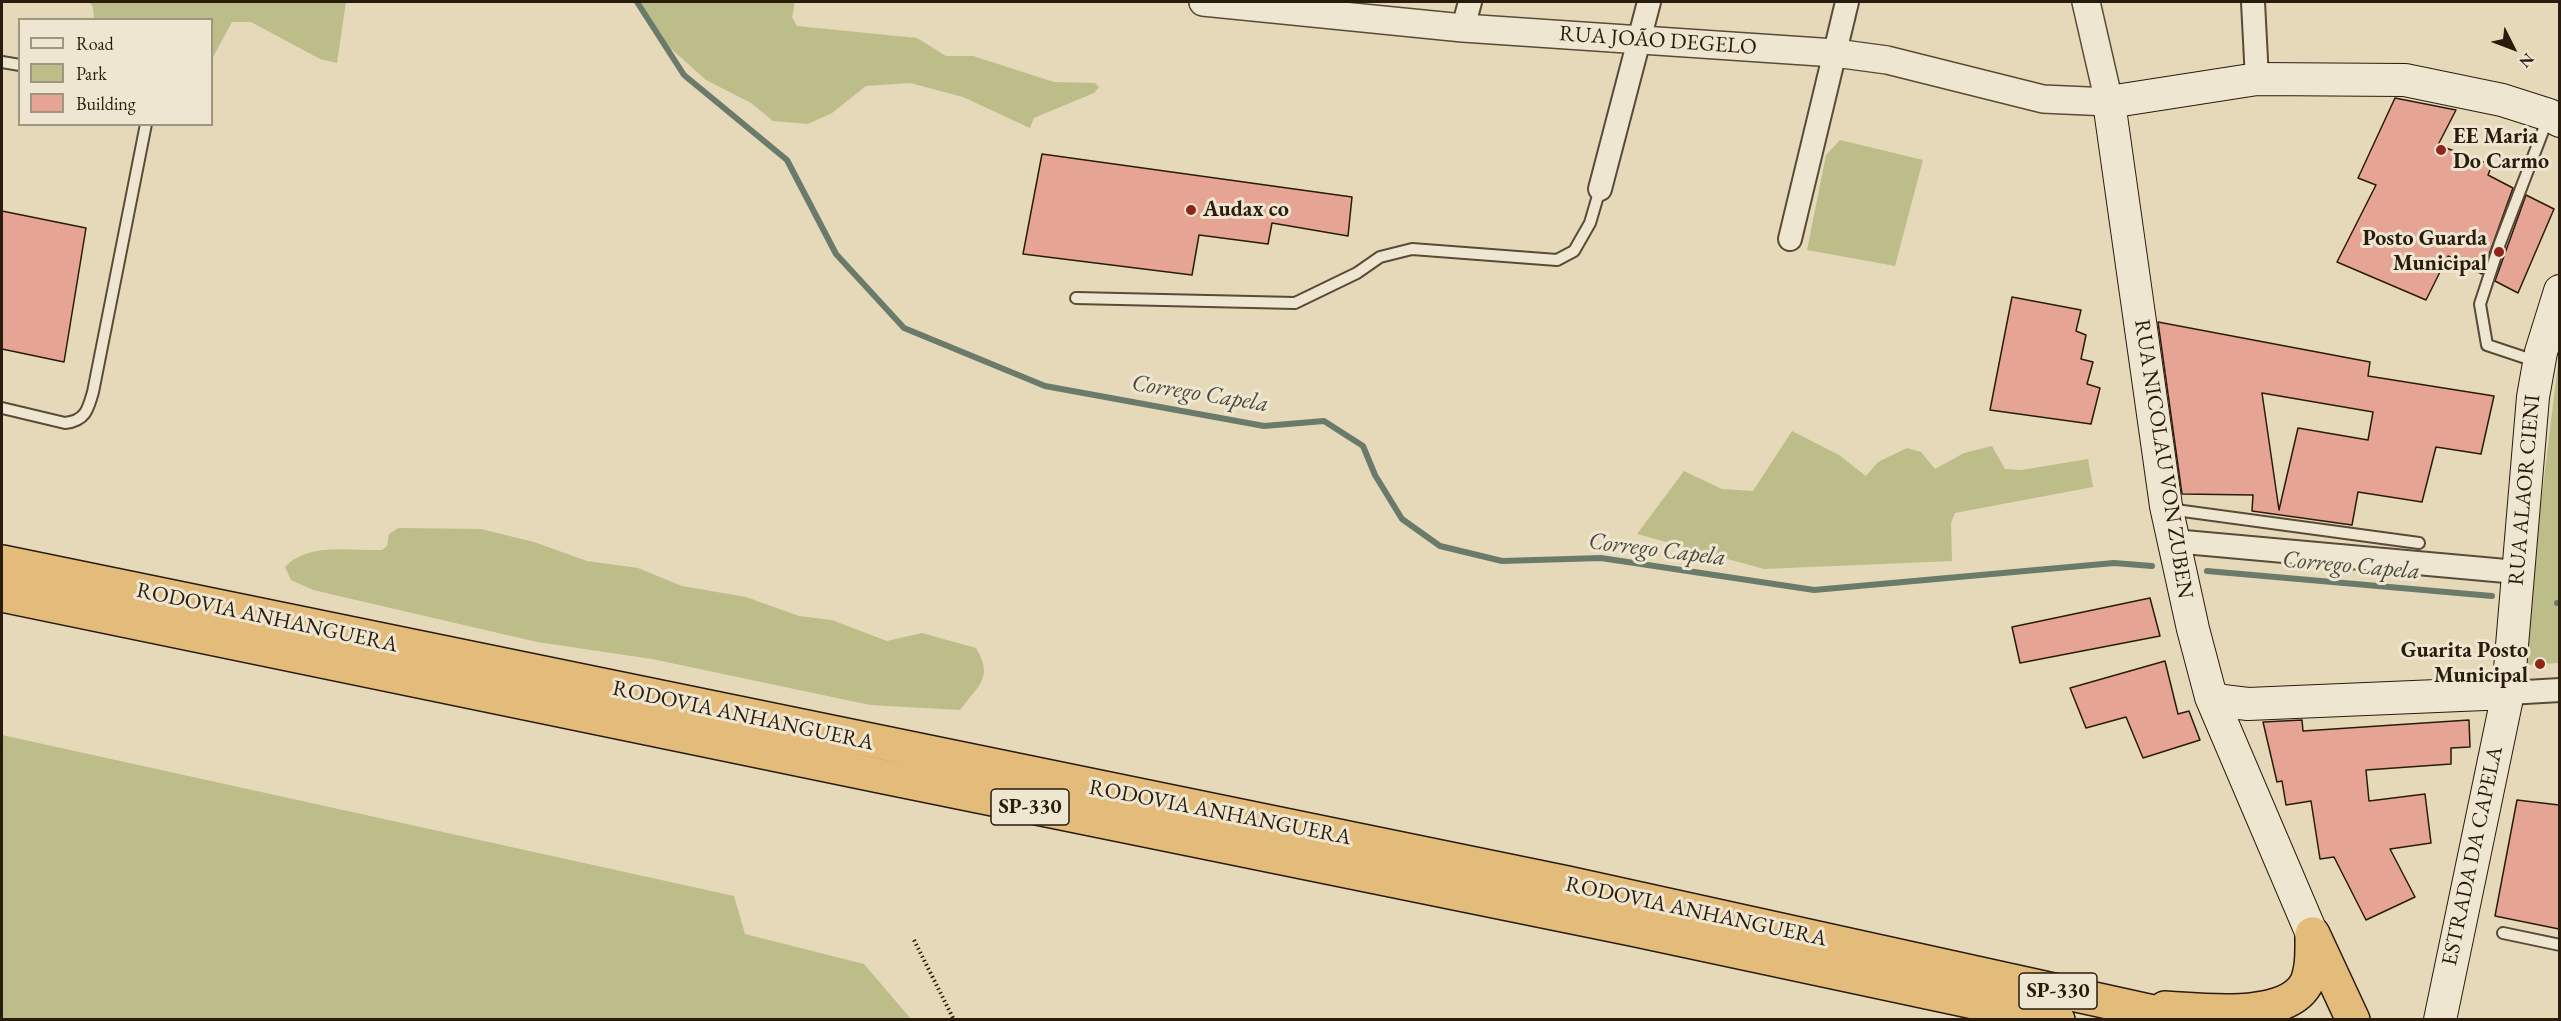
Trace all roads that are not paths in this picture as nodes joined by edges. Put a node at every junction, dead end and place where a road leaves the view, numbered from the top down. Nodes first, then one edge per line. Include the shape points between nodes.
1 (1203, 2) edge
2 (1470, 2) edge
3 (1649, 2) edge
4 (1847, 2) edge
5 (2086, 2) edge
6 (2253, 2) edge
7 (1319, 7) edge
8 (1463, 28) junction
9 (1639, 40) junction
10 (1835, 53) junction
11 (2, 62) edge
12 (18, 65) edge
13 (2257, 79) junction
14 (2109, 102) junction
15 (2554, 118) edge
16 (147, 126) edge
17 (1600, 189) joint
18 (1790, 239) dead end
19 (2559, 291) edge
20 (1076, 298) dead end
21 (2539, 363) junction
22 (2, 408) edge
23 (2166, 506) junction
24 (2173, 541) junction
25 (2420, 543) dead end
26 (2, 562) edge
27 (2517, 572) junction
28 (2, 595) edge
29 (2559, 690) edge
30 (2508, 693) junction
31 (2211, 697) junction
32 (2248, 704) junction
33 (2237, 761) junction
34 (2503, 933) dead end
35 (2312, 934) junction
36 (2559, 945) edge
37 (2119, 1005) junction
38 (2058, 1020) edge
39 (2190, 1020) edge
40 (2353, 1020) edge
41 (2440, 1020) edge

1 - 7 street, RUA JOÃO DEGELO
2 - 8 street
3 - 9 street
4 - 10 street
5 - 14 street, RUA NICOLAU VON ZUBEN
6 - 13 street
7 - 8 street, RUA JOÃO DEGELO
8 - 9 street, RUA JOÃO DEGELO
9 - 10 street, RUA JOÃO DEGELO
9 - 17 street
10 - 14 street, RUA JOÃO DEGELO via 1887,60 2043,99
10 - 18 street
11 - 12 lane
13 - 14 main road
13 - 15 main road via 2405,80 2502,100
14 - 23 main road, RUA NICOLAU VON ZUBEN
15 - 21 lane via 2500,243 2480,304 2487,345
16 - 22 lane via 87,412 75,422 65,423
17 - 20 lane via 1590,224 1574,251 1557,260 1412,249 1380,257 1357,273 1295,303
19 - 21 main road, RUA ALAOR CIENI
21 - 27 main road, RUA ALAOR CIENI
23 - 24 main road, RUA NICOLAU VON ZUBEN
23 - 25 lane
24 - 27 street
24 - 31 main road, RUA NICOLAU VON ZUBEN
26 - 37 highway, RODOVIA ANHANGUERA / SP-330 via 1567,883
27 - 30 main road, RUA ALAOR CIENI
28 - 38 highway, RODOVIA ANHANGUERA / SP-330 via 1632,928
29 - 30 street
30 - 32 main road
30 - 41 main road, ESTRADA DA CAPELA
31 - 32 main road
31 - 33 main road, RUA NICOLAU VON ZUBEN
32 - 33 main road via 2236,727
33 - 35 main road, RUA NICOLAU VON ZUBEN
34 - 36 lane
35 - 37 highway via 2312,960 2306,984 2286,1004 2254,1011
35 - 40 highway
37 - 39 highway, RODOVIA ANHANGUERA / SP-330

